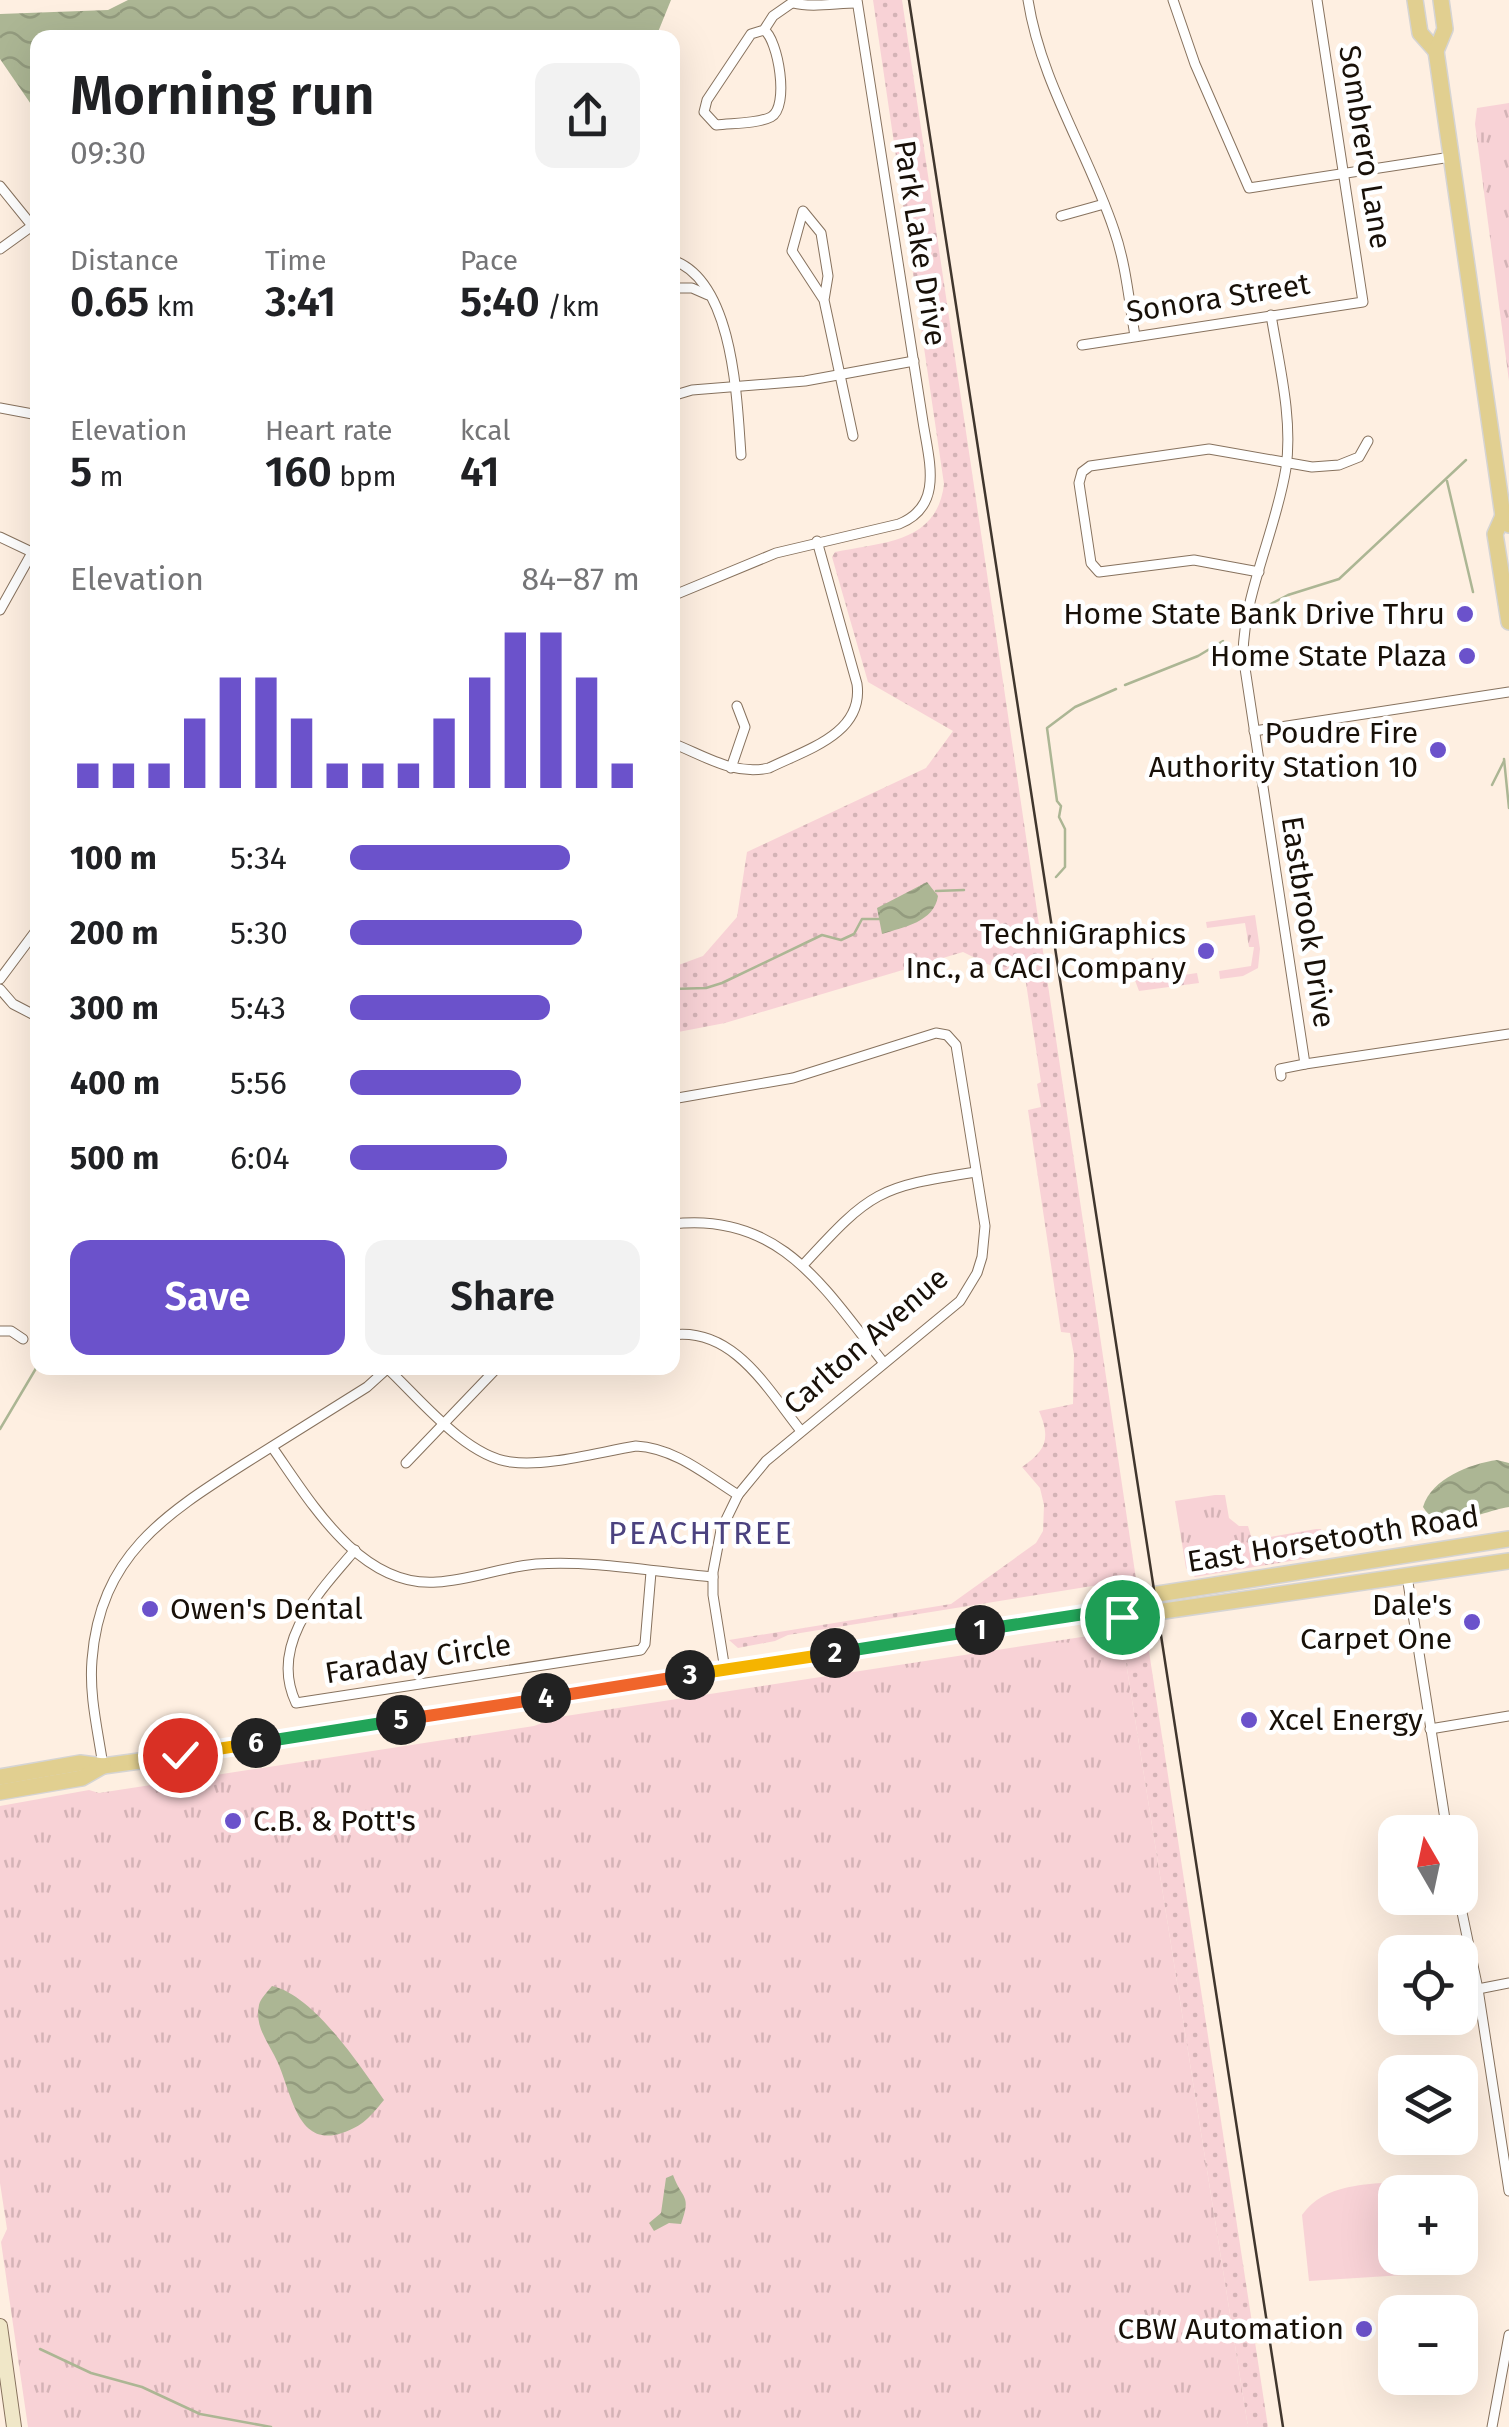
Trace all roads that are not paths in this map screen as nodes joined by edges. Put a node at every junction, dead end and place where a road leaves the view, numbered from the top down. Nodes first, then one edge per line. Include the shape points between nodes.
1 (1028, 0) edge
2 (1173, 0) edge
3 (1318, 0) edge
4 (1415, 0) edge
5 (1441, 0) edge
6 (794, 2) edge
7 (857, 2) edge
8 (764, 30) junction
9 (1436, 51) junction
10 (1451, 157) junction
11 (1344, 174) junction
12 (0, 186) edge
13 (1104, 204) junction
14 (1062, 216) dead end
15 (30, 223) edge
16 (30, 232) edge
17 (0, 249) edge
18 (680, 264) edge
19 (680, 288) edge
20 (710, 297) junction
21 (824, 300) junction
22 (1363, 302) joint
23 (1272, 315) junction
24 (1134, 336) junction
25 (1082, 345) dead end
26 (914, 361) junction
27 (839, 374) junction
28 (734, 388) junction
29 (680, 394) edge
30 (0, 408) edge
31 (30, 414) edge
32 (853, 436) dead end
33 (1368, 441) dead end
34 (741, 455) dead end
35 (1286, 463) junction
36 (1506, 521) edge
37 (0, 537) edge
38 (817, 541) junction
39 (30, 548) edge
40 (30, 560) edge
41 (1259, 572) junction
42 (680, 593) edge
43 (0, 610) edge
44 (1509, 622) edge
45 (1509, 692) edge
46 (736, 706) dead end
47 (1254, 732) junction
48 (680, 747) edge
49 (730, 768) junction
50 (30, 939) edge
51 (0, 979) edge
52 (0, 988) edge
53 (30, 1014) edge
54 (1509, 1034) edge
55 (1305, 1064) junction
56 (1280, 1076) dead end
57 (680, 1099) edge
58 (976, 1172) junction
59 (680, 1224) edge
60 (804, 1264) junction
61 (0, 1330) edge
62 (680, 1336) edge
63 (23, 1339) dead end
64 (883, 1362) junction
65 (380, 1375) edge
66 (395, 1375) edge
67 (490, 1375) edge
68 (444, 1421) junction
69 (802, 1431) junction
70 (272, 1447) junction
71 (406, 1463) dead end
72 (738, 1495) junction
73 (1509, 1539) edge
74 (355, 1550) junction
75 (1504, 1562) edge
76 (651, 1572) junction
77 (1407, 1576) junction
78 (713, 1577) junction
79 (1110, 1610) junction
80 (726, 1670) junction
81 (1509, 1716) edge
82 (1430, 1729) junction
83 (102, 1766) junction
84 (0, 1777) edge
85 (0, 1792) edge
86 (1444, 1815) edge
87 (1509, 1982) edge
88 (1478, 1989) joint
89 (1509, 2191) edge
90 (0, 2326) edge
91 (1509, 2335) edge
92 (14, 2427) edge
93 (1492, 2427) edge

1 - 13 street via 1038,50
2 - 11 street via 1249,188
3 - 11 street, Sombrero Lane
4 - 9 main road via 1420,33
5 - 9 main road via 1445,29
6 - 7 street
6 - 8 street
7 - 26 street, Park Lake Drive
8 - 8 street via 750,34 706,100 704,112 716,126 770,118 780,108 774,41
9 - 10 main road
10 - 11 street
10 - 36 main road
11 - 22 street, Sombrero Lane
12 - 15 street
13 - 14 street
13 - 24 street via 1123,262
16 - 17 street
18 - 20 street
19 - 20 street
20 - 28 street via 726,333
21 - 21 street via 792,251 804,211 821,233 828,276
21 - 27 street
22 - 23 street, Sonora Street
23 - 24 street, Sonora Street
23 - 35 street, Eastbrook Drive
24 - 25 street, Sonora Street
26 - 27 street
26 - 38 street, Park Lake Drive via 932,482 923,508 908,520
27 - 28 street
27 - 32 street
28 - 29 street
28 - 34 street
30 - 31 street
33 - 35 street via 1359,457 1338,465
35 - 41 street, Eastbrook Drive
35 - 41 street via 1208,450 1090,466 1079,483 1091,563 1099,572 1194,560
36 - 44 main road via 1496,534
37 - 39 street
38 - 42 street
38 - 49 street via 857,684 854,712 834,735 769,768
40 - 43 street
41 - 47 street, Eastbrook Drive via 1243,639
45 - 47 street
46 - 49 street via 745,727
47 - 55 street, Eastbrook Drive
48 - 49 street
50 - 51 street
52 - 53 street
54 - 55 street
55 - 56 street via 1280,1070
57 - 58 street, Carlton Avenue via 794,1078 942,1034 956,1045
58 - 60 street via 882,1192 849,1215
58 - 64 street, Carlton Avenue via 984,1226 977,1272 957,1304
59 - 60 street via 741,1229
60 - 64 street
61 - 63 street
62 - 69 street via 728,1347
64 - 69 street, Carlton Avenue
65 - 70 street
66 - 68 street
67 - 68 street
68 - 71 street
68 - 72 street via 472,1447 509,1462 636,1446 660,1449
69 - 72 street, Carlton Avenue
70 - 74 street
70 - 83 street via 164,1518 120,1571 100,1618 92,1662
72 - 78 street, Carlton Avenue via 722,1530
73 - 79 main road, East Horsetooth Road via 1120,1600
74 - 76 street via 377,1568 425,1582 540,1564
74 - 76 street, Faraday Circle via 299,1623 290,1658 296,1702 641,1650
75 - 77 main road, East Horsetooth Road
76 - 78 street
77 - 79 main road, East Horsetooth Road via 1122,1617
77 - 82 street
78 - 80 street, Carlton Avenue
79 - 80 main road, East Horsetooth Road
80 - 83 main road, East Horsetooth Road
81 - 82 street
82 - 86 street
83 - 84 main road, East Horsetooth Road via 80,1762
83 - 85 main road, East Horsetooth Road via 82,1778
87 - 88 street
88 - 89 street
90 - 92 main road
91 - 93 street

